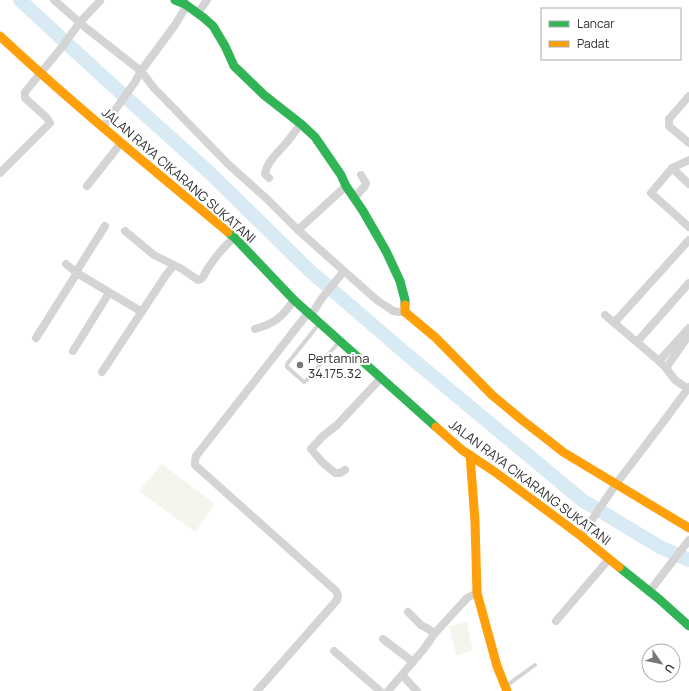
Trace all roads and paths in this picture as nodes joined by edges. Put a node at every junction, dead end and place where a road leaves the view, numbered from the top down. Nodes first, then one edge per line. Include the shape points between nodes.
1 (54, 0) edge
2 (175, 0) edge
3 (207, 0) edge
4 (100, 1) dead end
5 (187, 5) junction
6 (198, 13) junction
7 (80, 22) junction
8 (0, 36) edge
9 (141, 71) junction
10 (40, 73) junction
11 (689, 96) edge
12 (301, 124) junction
13 (103, 127) junction
14 (121, 143) junction
15 (689, 143) edge
16 (689, 160) edge
17 (672, 168) junction
18 (0, 173) edge
19 (361, 175) dead end
20 (269, 178) dead end
21 (689, 184) edge
22 (87, 186) dead end
23 (346, 186) junction
24 (354, 198) junction
25 (105, 226) dead end
26 (689, 227) edge
27 (298, 230) junction
28 (125, 231) dead end
29 (234, 237) junction
30 (689, 240) edge
31 (66, 264) dead end
32 (174, 265) junction
33 (344, 271) junction
34 (76, 273) junction
35 (689, 283) edge
36 (109, 293) junction
37 (294, 300) junction
38 (142, 312) junction
39 (405, 312) junction
40 (309, 314) junction
41 (605, 315) dead end
42 (614, 323) junction
43 (320, 324) junction
44 (255, 329) dead end
45 (689, 331) edge
46 (36, 338) dead end
47 (340, 341) junction
48 (637, 342) junction
49 (73, 351) dead end
50 (659, 362) junction
51 (666, 368) junction
52 (102, 372) dead end
53 (381, 378) junction
54 (688, 388) edge
55 (470, 455) junction
56 (345, 470) dead end
57 (616, 484) junction
58 (689, 528) edge
59 (584, 532) junction
60 (687, 541) edge
61 (609, 559) junction
62 (649, 592) junction
63 (477, 593) junction
64 (408, 612) dead end
65 (556, 621) dead end
66 (689, 626) edge
67 (435, 633) junction
68 (383, 639) dead end
69 (334, 651) dead end
70 (413, 662) junction
71 (535, 665) dead end
72 (402, 675) junction
73 (506, 689) edge
74 (257, 691) edge
75 (380, 691) edge
76 (388, 691) edge
77 (417, 691) edge

1 - 7 street
2 - 5 street
3 - 6 street
4 - 7 street
5 - 6 street
5 - 9 street
6 - 12 street via 213,26 234,66 264,95
7 - 9 street
7 - 10 street
8 - 10 street, JALAN RAYA CIKARANG SUKATANI
9 - 13 street
9 - 27 street via 154,88 228,164
10 - 13 street, JALAN RAYA CIKARANG SUKATANI
10 - 18 street via 25,92 25,98 50,123
11 - 15 street via 669,119 669,126
12 - 20 street via 272,160 265,174
12 - 23 street via 315,137 341,174
13 - 14 street, JALAN RAYA CIKARANG SUKATANI
14 - 22 street
14 - 29 street, JALAN RAYA CIKARANG SUKATANI
16 - 17 street
17 - 21 street
17 - 26 street via 651,193
19 - 24 street via 366,183
23 - 24 street
23 - 27 street
24 - 39 street via 400,281
25 - 34 street
27 - 33 street
28 - 32 street via 154,255
29 - 32 street via 219,253 201,280
29 - 37 street, JALAN RAYA CIKARANG SUKATANI
30 - 42 street
31 - 34 street
32 - 38 street
33 - 39 street via 378,301 393,311
33 - 40 street
34 - 36 street
34 - 46 street
35 - 48 street
36 - 38 street
36 - 49 street
37 - 40 street, JALAN RAYA CIKARANG SUKATANI
37 - 44 street via 277,320
38 - 52 street
39 - 57 street via 421,324 484,387 544,438
40 - 43 street, JALAN RAYA CIKARANG SUKATANI
40 - 74 street via 196,456 195,461 195,465 338,595 338,600
41 - 42 street
42 - 48 street
43 - 47 street, JALAN RAYA CIKARANG SUKATANI
43 - 47 lane via 287,364 287,367 304,382
45 - 50 street
45 - 51 street
47 - 53 street, JALAN RAYA CIKARANG SUKATANI
48 - 50 street
50 - 51 street
51 - 54 street via 675,380
53 - 55 street, JALAN RAYA CIKARANG SUKATANI
53 - 56 street via 311,449 335,473
54 - 57 street
55 - 59 street, JALAN RAYA CIKARANG SUKATANI via 552,516
55 - 63 street
57 - 58 street
57 - 59 street
59 - 61 street, JALAN RAYA CIKARANG SUKATANI
60 - 62 street
61 - 62 street, JALAN RAYA CIKARANG SUKATANI
61 - 65 street
62 - 66 street, JALAN RAYA CIKARANG SUKATANI
63 - 67 street via 467,598
63 - 73 street
64 - 67 street via 421,625
67 - 70 street
68 - 70 street
69 - 75 street
70 - 72 street
71 - 73 lane
72 - 76 street
72 - 77 street

